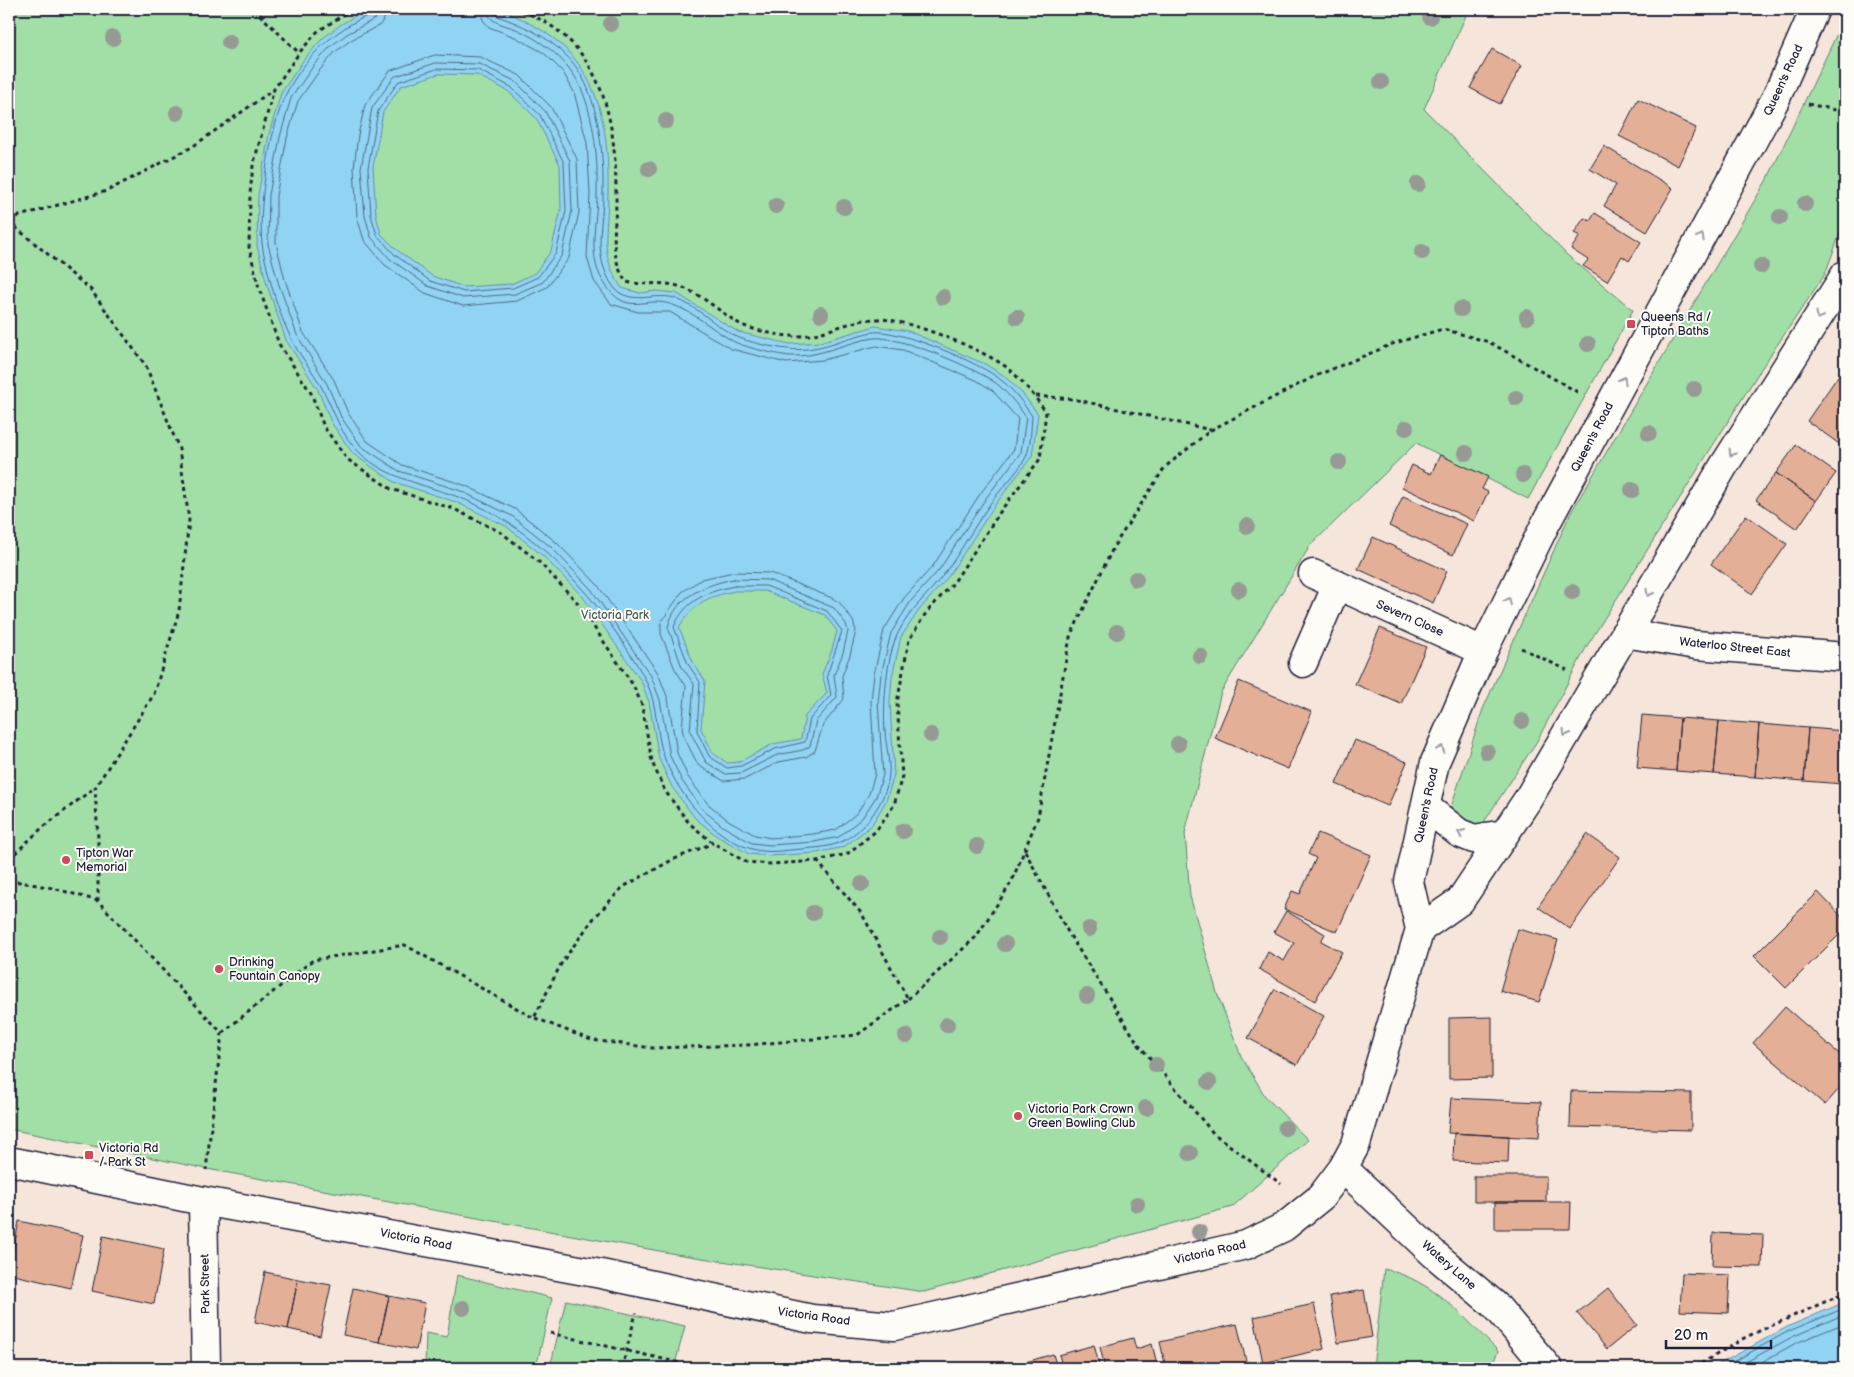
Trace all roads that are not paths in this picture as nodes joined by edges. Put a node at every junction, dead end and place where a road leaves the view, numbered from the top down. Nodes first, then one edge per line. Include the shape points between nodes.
1 (1815, 9) edge
2 (1845, 275) edge
3 (1625, 634) junction
4 (1483, 651) junction
5 (1845, 657) edge
6 (1304, 663) dead end
7 (1426, 807) junction
8 (1504, 834) junction
9 (1409, 882) joint
10 (1420, 929) junction
11 (9, 1161) edge
12 (1343, 1168) junction
13 (204, 1201) junction
14 (206, 1368) edge
15 (1548, 1368) edge

4 -> 1 street, Queen's Road via 1546,523 1776,98
2 -> 3 street via 1723,467
3 - 5 street, Waterloo Street East via 1696,645
3 -> 8 street
4 - 6 street, Severn Close via 1325,580
7 -> 4 street, Queen's Road via 1435,762
8 -> 7 street via 1474,839 1459,833
7 - 9 street, Queen's Road
8 - 10 street via 1460,901
9 - 10 street, Victoria Road
10 - 12 street, Victoria Road via 1364,1120
11 - 13 street, Victoria Road
12 - 13 street, Victoria Road via 1320,1197 1284,1227 1246,1245 894,1326 812,1318 420,1239
12 - 15 street, Watery Lane via 1434,1254 1496,1306
13 - 14 street, Park Street

